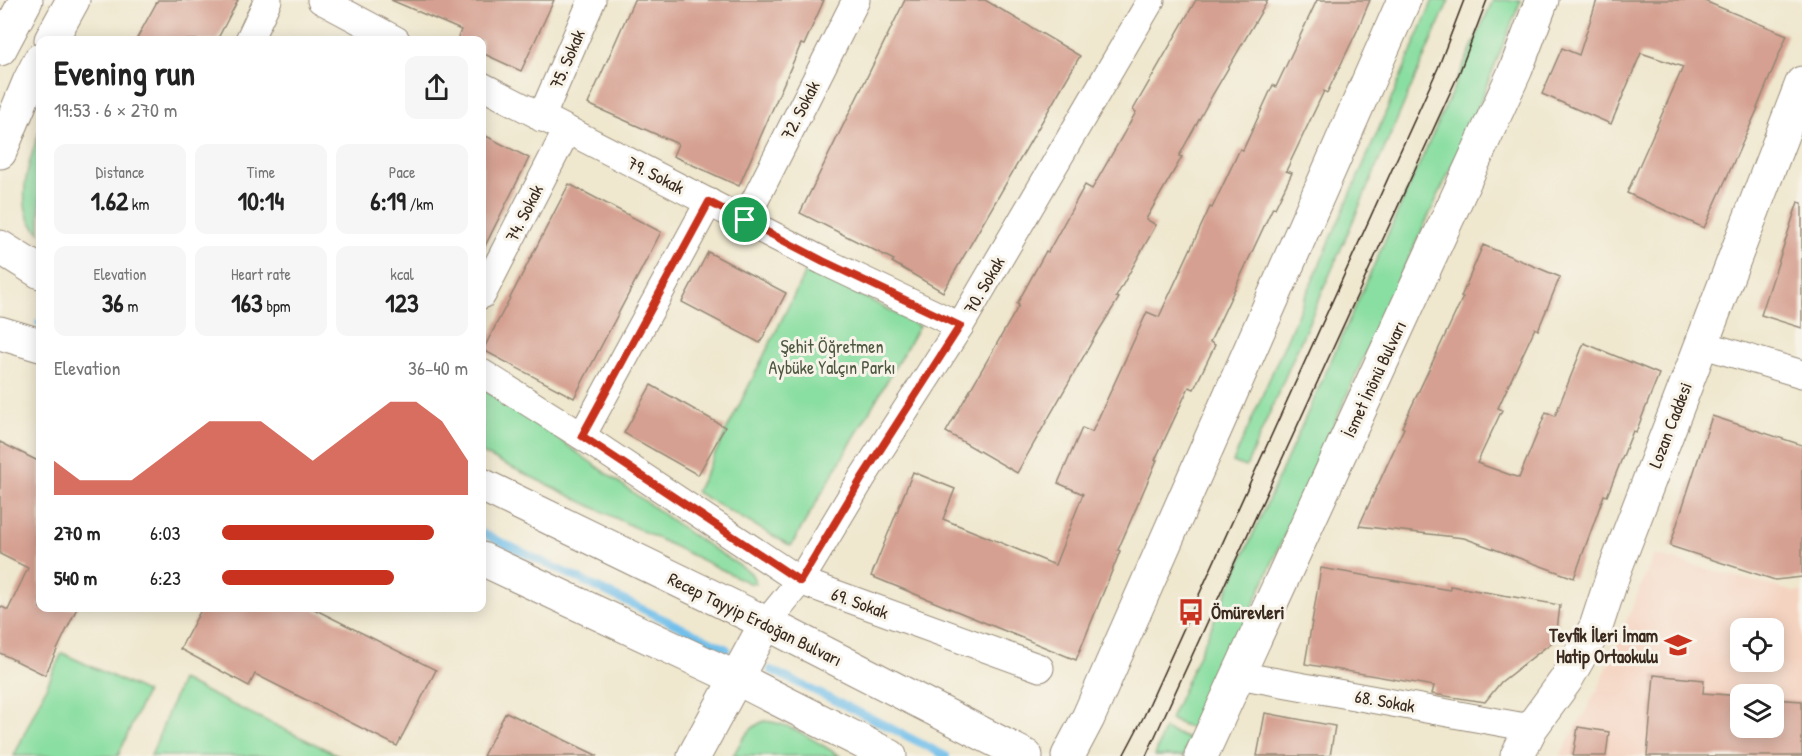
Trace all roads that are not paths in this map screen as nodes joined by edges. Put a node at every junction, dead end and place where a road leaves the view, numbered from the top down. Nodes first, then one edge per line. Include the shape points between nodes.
1 (26, 0) edge
2 (73, 0) edge
3 (268, 0) edge
4 (592, 0) edge
5 (856, 0) edge
6 (1151, 0) edge
7 (1404, 0) edge
8 (1542, 0) edge
9 (330, 2) edge
10 (53, 36) edge
11 (251, 36) edge
12 (389, 36) edge
13 (0, 49) edge
14 (36, 79) edge
15 (1802, 83) edge
16 (486, 88) edge
17 (541, 118) junction
18 (567, 130) junction
19 (0, 152) edge
20 (709, 202) junction
21 (745, 220) junction
22 (0, 247) edge
23 (36, 270) edge
24 (486, 287) edge
25 (960, 326) junction
26 (0, 333) edge
27 (36, 344) edge
28 (1701, 345) junction
29 (1802, 374) edge
30 (486, 376) edge
31 (582, 436) junction
32 (486, 487) edge
33 (486, 561) edge
34 (800, 581) junction
35 (766, 623) junction
36 (1040, 668) dead end
37 (1238, 675) junction
38 (736, 678) junction
39 (1524, 742) edge
40 (694, 756) edge
41 (890, 756) edge
42 (1026, 756) edge
43 (1068, 756) edge
44 (1202, 756) edge

1 - 13 main road
2 - 10 main road
3 - 11 street
4 - 17 street, 75. Sokak
5 - 21 street, 72. Sokak
6 - 25 street, 70. Sokak
7 - 43 main road
8 - 37 main road, İsmet İnönü Bulvarı via 1516,69
9 - 12 street
14 - 19 main road
15 - 28 main road, Lozan Caddesi
16 - 17 street, 79. Sokak
17 - 18 street, 79. Sokak
18 - 20 street, 79. Sokak
18 - 24 street, 74. Sokak
20 - 21 street, 79. Sokak
20 - 31 street
21 - 25 street, 79. Sokak
22 - 23 main road
25 - 34 street, 70. Sokak
26 - 27 main road
28 - 29 street
28 - 39 main road, Lozan Caddesi via 1596,627
30 - 31 street, 69. Sokak
31 - 34 street, 69. Sokak
32 - 35 main road, Recep Tayyip Erdoğan Bulvarı
33 - 38 main road
34 - 35 street, 70. Sokak
34 - 36 street, 69. Sokak
35 - 38 main road
35 - 42 main road, Recep Tayyip Erdoğan Bulvarı
37 - 39 street, 68. Sokak
37 - 44 main road, İsmet İnönü Bulvarı
38 - 40 main road
38 - 41 main road

